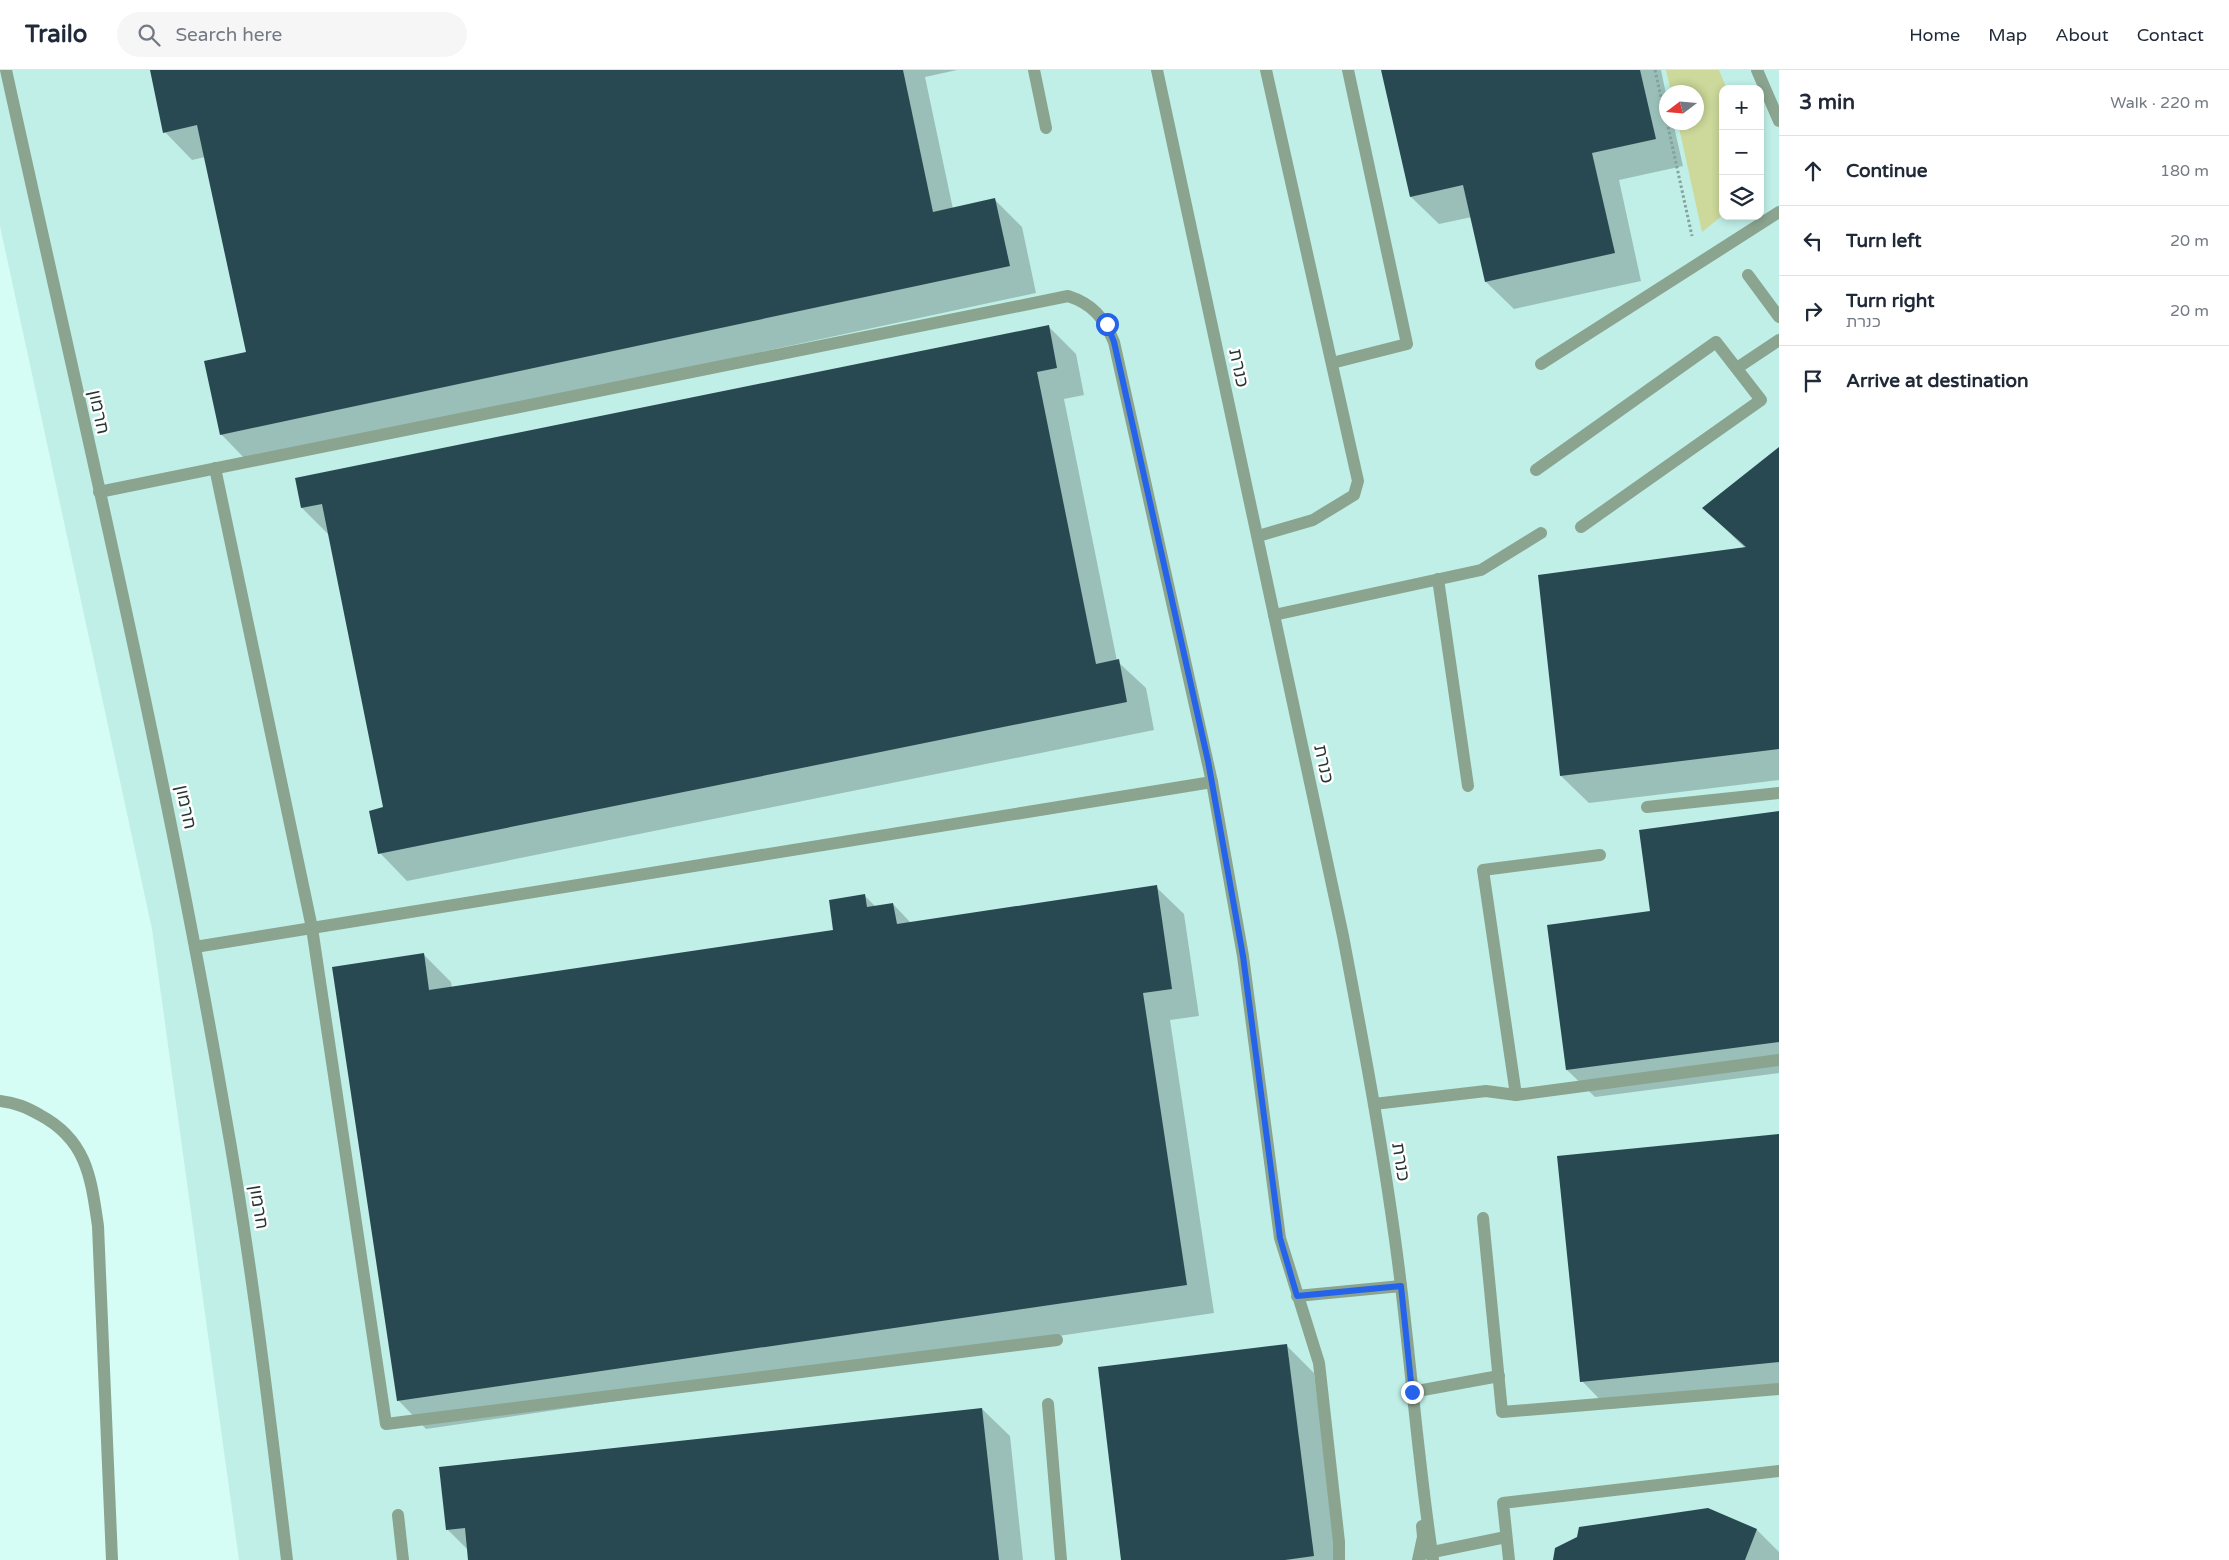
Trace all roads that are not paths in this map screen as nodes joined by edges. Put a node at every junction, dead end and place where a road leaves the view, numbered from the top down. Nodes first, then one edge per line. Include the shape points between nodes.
1 (6, 70) edge
2 (1034, 70) edge
3 (1157, 70) edge
4 (1268, 70) edge
5 (1348, 70) edge
6 (1757, 70) edge
7 (1779, 121) edge
8 (1046, 128) dead end
9 (1779, 212) edge
10 (1748, 275) dead end
11 (1779, 317) edge
12 (1779, 340) edge
13 (1332, 363) junction
14 (1541, 364) dead end
15 (1737, 368) junction
16 (215, 468) junction
17 (1536, 470) dead end
18 (99, 492) junction
19 (1581, 527) dead end
20 (1541, 533) dead end
21 (1258, 536) junction
22 (1438, 579) junction
23 (1274, 615) junction
24 (1212, 782) junction
25 (1468, 786) dead end
26 (1779, 793) edge
27 (1647, 807) dead end
28 (1600, 855) dead end
29 (312, 928) junction
30 (195, 947) junction
31 (1779, 1060) edge
32 (1516, 1095) junction
33 (0, 1100) edge
34 (1374, 1104) junction
35 (1483, 1218) dead end
36 (1401, 1286) junction
37 (1297, 1296) junction
38 (1057, 1340) dead end
39 (1499, 1376) junction
40 (1779, 1389) edge
41 (1412, 1392) junction
42 (1048, 1404) dead end
43 (1779, 1471) edge
44 (398, 1515) dead end
45 (1506, 1537) junction
46 (1425, 1557) edge
47 (112, 1560) edge
48 (287, 1560) edge
49 (403, 1560) edge
50 (1061, 1560) edge
51 (1340, 1560) edge
52 (1509, 1560) edge

1 - 18 street, חרמון
2 - 8 street
3 - 21 street, כנרת
4 - 13 street
5 - 13 street via 1407,344
6 - 7 street
9 - 14 street
10 - 11 street
12 - 15 street
13 - 21 street via 1358,480 1354,495 1313,520
15 - 17 street via 1716,342
15 - 19 street via 1761,400
16 - 18 street
16 - 24 street via 1068,296 1086,302 1107,324 1114,342
16 - 29 street
18 - 30 street, חרמון via 178,854
20 - 22 street via 1481,570
21 - 23 street, כנרת
22 - 23 street
22 - 25 street
23 - 34 street, כנרת via 1343,936
24 - 29 street
24 - 37 street via 1243,956 1280,1238
26 - 27 street
28 - 32 street via 1483,870
29 - 30 street
29 - 38 street via 386,1424
30 - 48 street, חרמון via 244,1224
31 - 32 street
32 - 34 street via 1486,1091
33 - 47 street via 18,1103 58,1124 79,1149 92,1182 98,1226
34 - 36 street, כנרת
35 - 39 street
36 - 37 street
36 - 41 street, כנרת
37 - 51 street via 1319,1364
39 - 40 street via 1502,1412
39 - 41 street
41 - 46 street, כנרת via 1421,1471
42 - 50 street
43 - 45 street via 1503,1503
44 - 49 street
45 - 46 street
45 - 52 street

